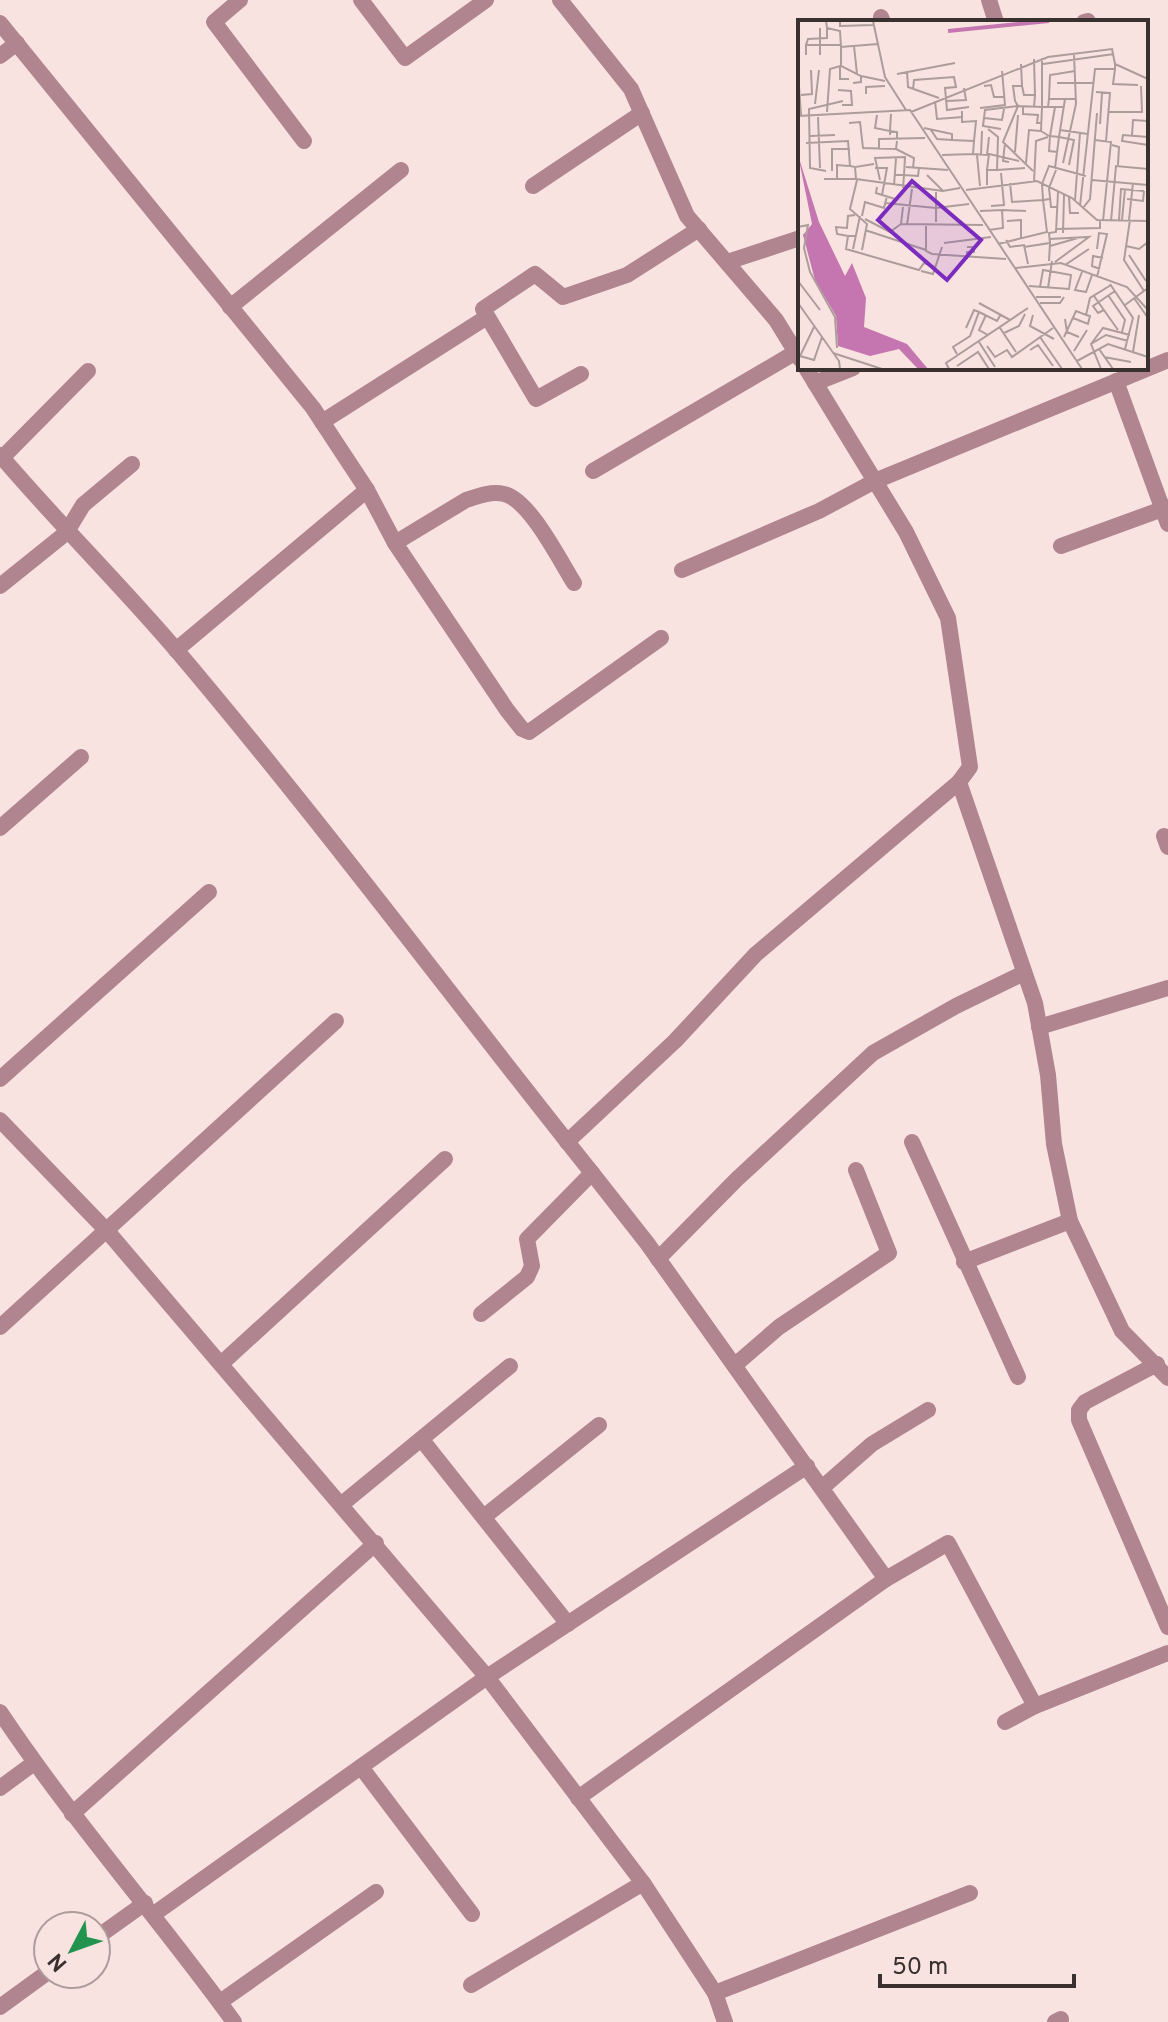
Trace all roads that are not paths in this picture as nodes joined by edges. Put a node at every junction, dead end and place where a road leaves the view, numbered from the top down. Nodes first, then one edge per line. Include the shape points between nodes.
1 (240, 0) edge
2 (361, 0) edge
3 (486, 0) edge
4 (560, 0) edge
5 (989, 0) edge
6 (995, 20) edge
7 (0, 23) edge
8 (17, 43) junction
9 (0, 56) edge
10 (642, 113) junction
11 (304, 141) dead end
12 (401, 170) dead end
13 (533, 186) dead end
14 (699, 229) junction
15 (798, 239) edge
16 (727, 262) junction
17 (230, 307) junction
18 (487, 317) junction
19 (798, 355) edge
20 (1168, 360) edge
21 (1148, 366) edge
22 (807, 370) edge
23 (848, 370) edge
24 (88, 371) dead end
25 (1134, 371) edge
26 (581, 374) dead end
27 (1116, 381) junction
28 (815, 383) junction
29 (322, 422) junction
30 (1, 456) edge
31 (132, 464) dead end
32 (593, 471) dead end
33 (875, 481) junction
34 (367, 490) junction
35 (1166, 514) edge
36 (66, 533) junction
37 (395, 543) junction
38 (1061, 546) dead end
39 (682, 570) dead end
40 (574, 583) dead end
41 (0, 586) edge
42 (661, 638) dead end
43 (176, 650) junction
44 (81, 757) dead end
45 (959, 782) junction
46 (0, 828) edge
47 (209, 892) dead end
48 (1024, 973) junction
49 (1168, 988) edge
50 (336, 1021) dead end
51 (1039, 1027) junction
52 (0, 1079) edge
53 (0, 1120) edge
54 (567, 1142) junction
55 (912, 1142) dead end
56 (445, 1159) dead end
57 (856, 1170) dead end
58 (592, 1173) junction
59 (1070, 1221) junction
60 (108, 1232) junction
61 (658, 1259) junction
62 (964, 1262) junction
63 (481, 1314) dead end
64 (0, 1327) edge
65 (221, 1364) junction
66 (1157, 1364) junction
67 (735, 1365) junction
68 (510, 1366) dead end
69 (1018, 1377) dead end
70 (1168, 1378) edge
71 (928, 1410) dead end
72 (599, 1425) dead end
73 (422, 1440) junction
74 (807, 1466) junction
75 (823, 1487) junction
76 (342, 1504) junction
77 (485, 1516) junction
78 (376, 1543) junction
79 (886, 1579) junction
80 (568, 1624) junction
81 (1168, 1627) edge
82 (1168, 1653) edge
83 (487, 1677) junction
84 (1035, 1706) junction
85 (0, 1712) edge
86 (1005, 1722) dead end
87 (34, 1763) junction
88 (361, 1767) junction
89 (0, 1788) edge
90 (578, 1798) junction
91 (72, 1814) junction
92 (643, 1883) junction
93 (376, 1892) dead end
94 (970, 1893) dead end
95 (150, 1909) junction
96 (472, 1914) dead end
97 (112, 1929) edge
98 (32, 1984) edge
99 (471, 1985) dead end
100 (715, 1993) junction
101 (220, 2002) junction
102 (0, 2007) edge
103 (234, 2022) edge
104 (725, 2022) edge

1 - 11 street via 214,22
2 - 3 street via 405,58
4 - 10 street via 631,89
5 - 6 street
7 - 8 street
8 - 9 street
8 - 17 street
10 - 13 street
10 - 14 street via 687,216
12 - 17 street
14 - 16 street
14 - 18 street via 627,275 563,297 535,274 483,309
15 - 16 street
16 - 19 street
17 - 29 street
18 - 26 street via 536,399
18 - 29 street
19 - 32 street
20 - 21 street
22 - 28 street
23 - 28 street
24 - 30 street
25 - 27 street
27 - 33 street
27 - 35 street
28 - 33 street
29 - 34 street
30 - 36 street
31 - 36 street via 83,505
33 - 39 street
33 - 45 street via 948,618 970,767
34 - 37 street
34 - 43 street
35 - 38 street
36 - 41 street
36 - 43 street
37 - 40 street via 466,500 505,494 524,507
37 - 42 street via 507,710 529,732
43 - 54 street
44 - 46 street
45 - 48 street
45 - 54 street via 756,954 675,1041
47 - 52 street
48 - 51 street
48 - 61 street via 873,1053
49 - 51 street
50 - 60 street
51 - 59 street
53 - 60 street
54 - 58 street
55 - 62 street
56 - 65 street
57 - 67 street via 889,1253 779,1327
58 - 61 street
58 - 63 street via 527,1239 532,1266 527,1277
59 - 62 street
59 - 66 street via 1122,1331
60 - 64 street
60 - 65 street
61 - 67 street
62 - 69 street
65 - 76 street
66 - 70 street
66 - 81 street via 1085,1402 1079,1420
67 - 74 street
68 - 73 street
71 - 75 street via 872,1444
72 - 77 street
73 - 76 street
73 - 77 street
74 - 75 street
74 - 80 street
75 - 79 street
76 - 78 street
77 - 80 street
78 - 83 street
78 - 91 street
79 - 84 street via 948,1543
79 - 90 street
80 - 83 street
82 - 84 street
83 - 88 street
83 - 90 street
84 - 86 street
85 - 87 street
87 - 89 street
87 - 91 street
88 - 95 street
88 - 96 street
90 - 92 street
91 - 95 street
92 - 99 street
92 - 100 street
93 - 101 street
94 - 100 street
95 - 97 street
95 - 101 street
98 - 102 street
100 - 104 street
101 - 103 street

